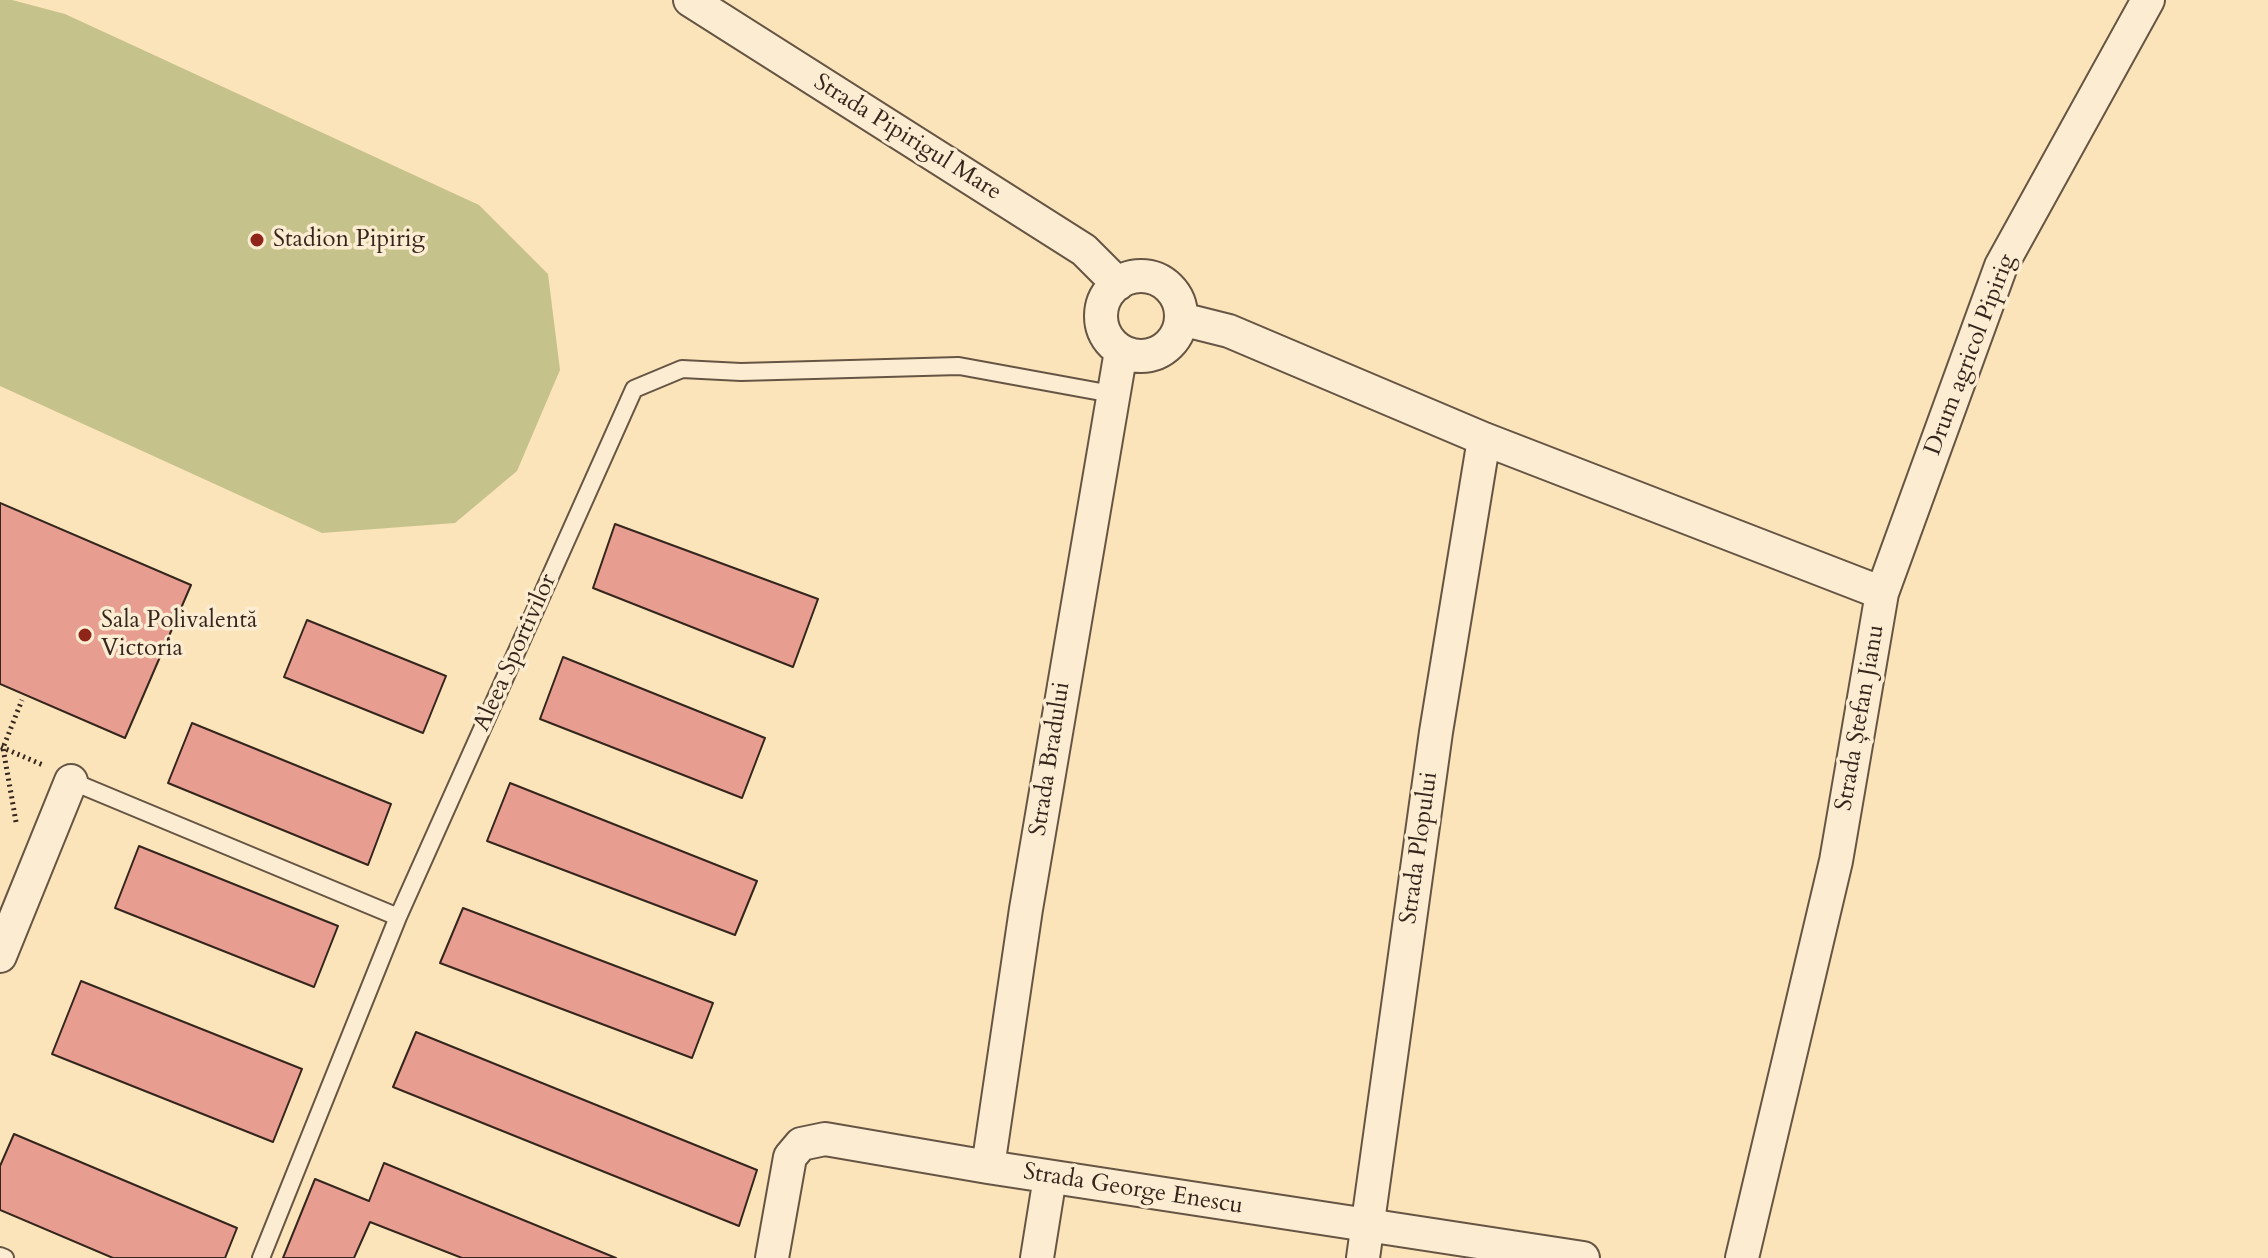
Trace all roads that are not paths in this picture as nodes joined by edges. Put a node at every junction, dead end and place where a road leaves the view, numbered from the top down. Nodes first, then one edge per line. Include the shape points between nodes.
1 (690, 0) edge
2 (2148, 0) edge
3 (1118, 284) junction
4 (1181, 319) junction
5 (1121, 351) junction
6 (1112, 394) junction
7 (1484, 439) junction
8 (1882, 593) junction
9 (71, 781) joint
10 (398, 917) junction
11 (0, 956) edge
12 (988, 1167) junction
13 (1050, 1177) junction
14 (1368, 1226) junction
15 (261, 1258) edge
16 (772, 1258) edge
17 (1037, 1258) edge
18 (1363, 1258) edge
19 (1583, 1258) edge
20 (1742, 1258) edge

1 - 3 street, Strada Pipirigul Mare via 1084,250
2 - 8 street, Drum agricol Pipirig via 2001,266
3 - 4 street via 1153,277 1169,286 1179,301
3 - 5 street via 1105,299 1101,319 1107,337
4 - 5 street via 1175,339 1160,352 1140,357
4 - 7 street via 1229,331
5 - 6 street, Strada Bradului
6 - 10 lane, Aleea Sportivilor via 959,366 682,369 634,389
6 - 12 street, Strada Bradului
7 - 8 street, Strada Ștefan Jianu
7 - 14 street, Strada Plopului via 1436,732
8 - 20 street, Strada Ștefan Jianu via 1836,861
9 - 10 lane
9 - 11 street
10 - 15 lane, Aleea Sportivilor
12 - 13 street, Strada George Enescu
12 - 16 street, Strada George Enescu via 825,1139 801,1144 790,1157
13 - 14 street, Strada George Enescu
13 - 17 street
14 - 18 street, Strada Plopului
14 - 19 street, Strada George Enescu

